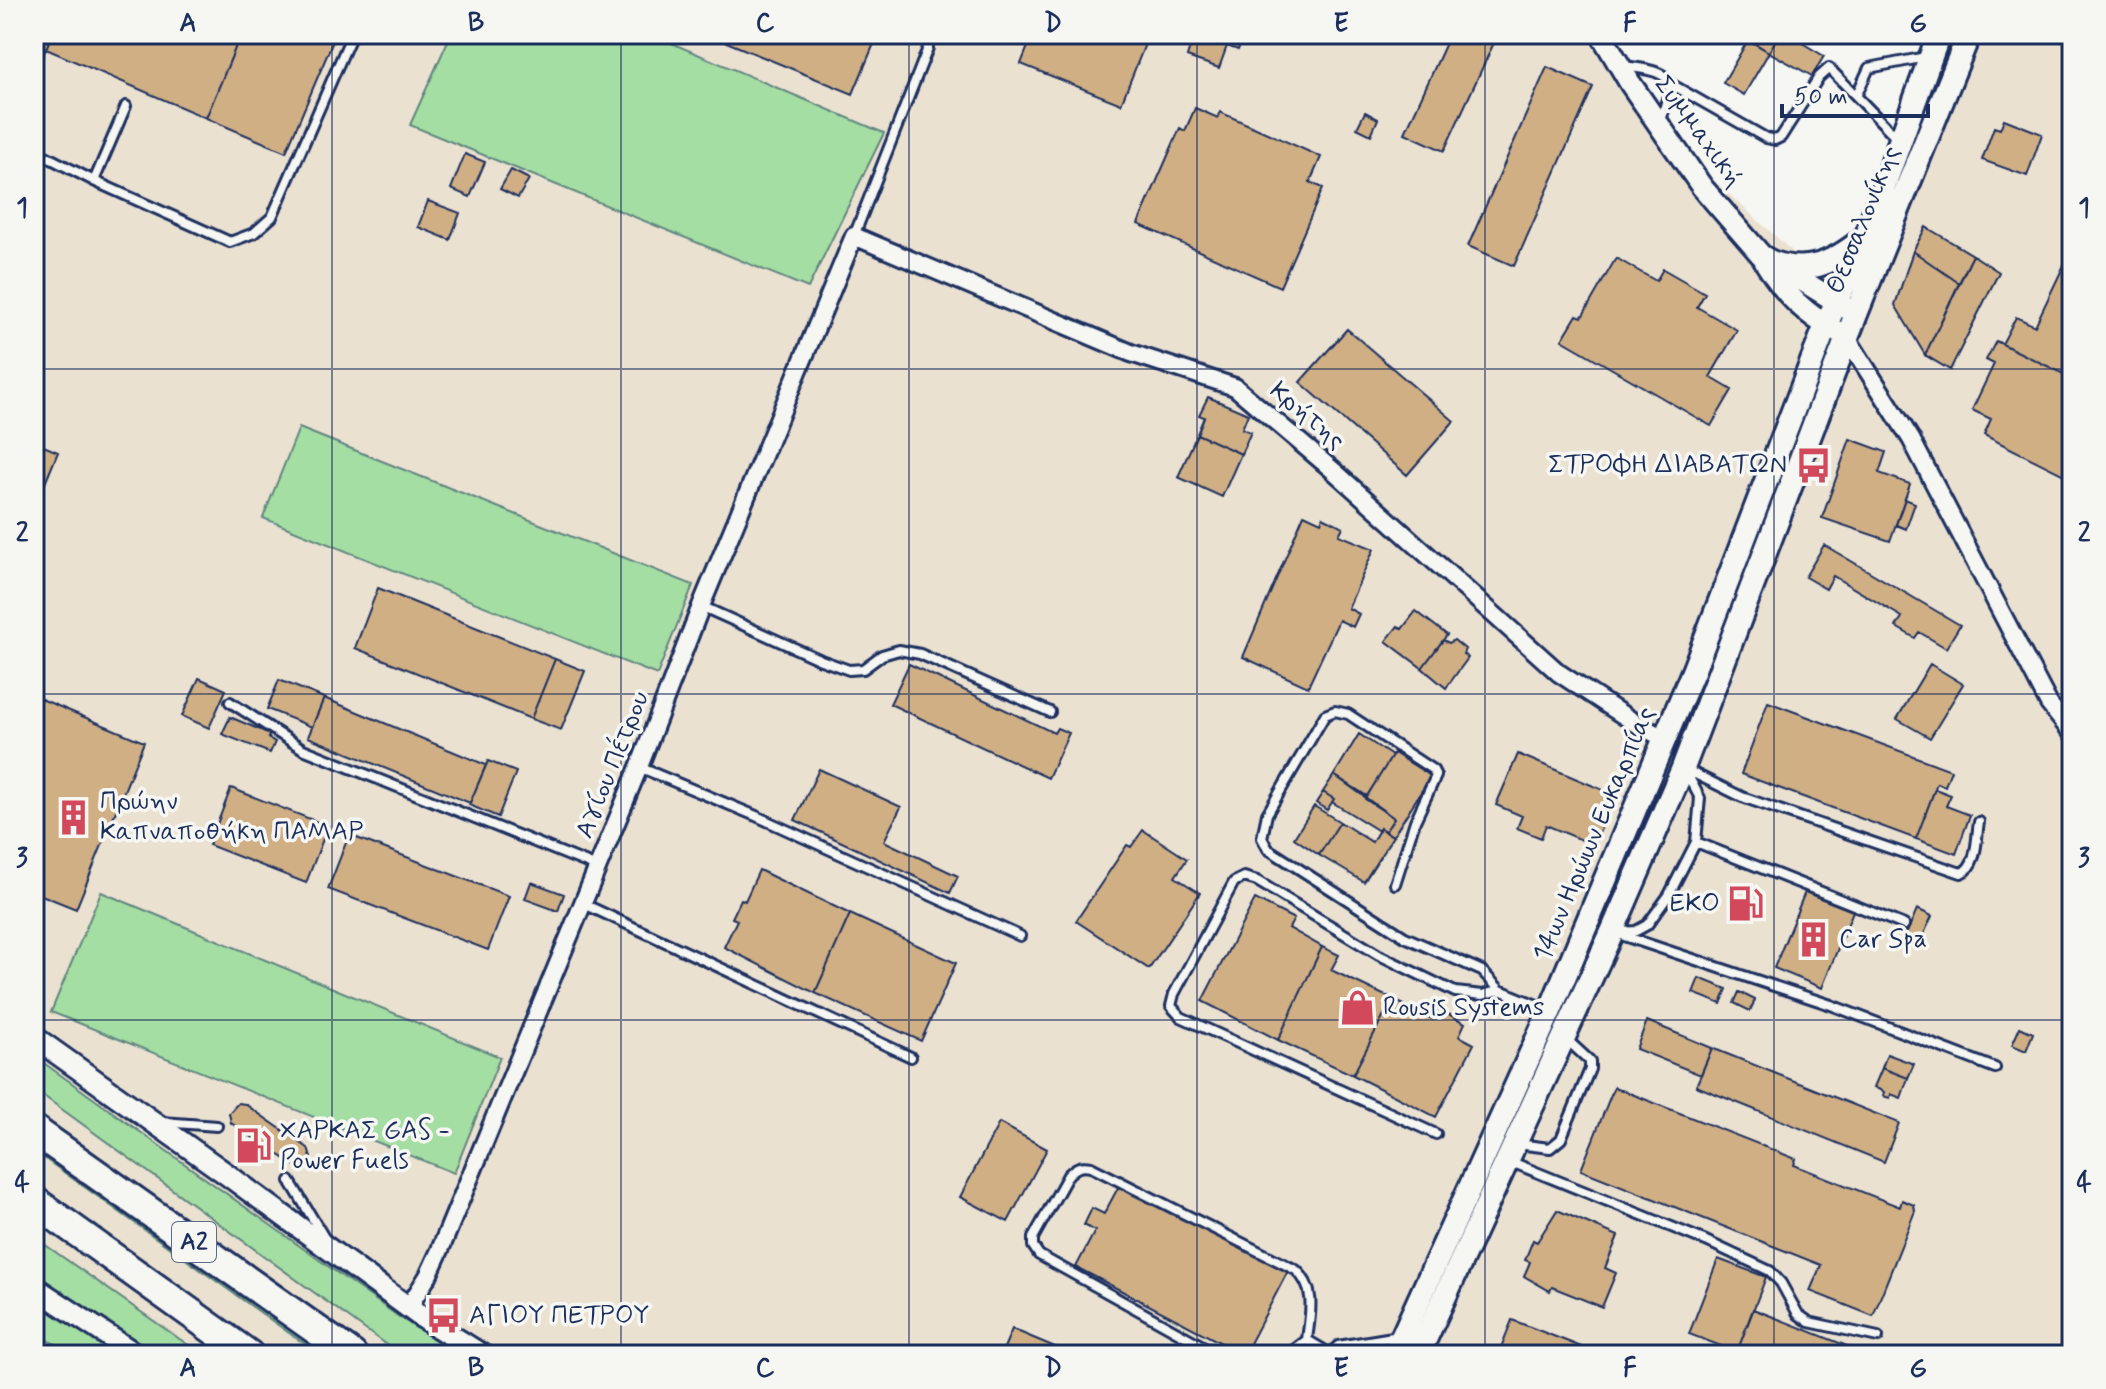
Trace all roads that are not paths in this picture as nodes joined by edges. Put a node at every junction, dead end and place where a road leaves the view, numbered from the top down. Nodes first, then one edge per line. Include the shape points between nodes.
1 (352, 34) edge
2 (1601, 34) edge
3 (1939, 34) edge
4 (1969, 34) edge
5 (928, 48) dead end
6 (1930, 56) junction
7 (1619, 65) junction
8 (1671, 84) junction
9 (1857, 94) junction
10 (126, 106) dead end
11 (1660, 126) junction
12 (1899, 140) junction
13 (34, 150) edge
14 (94, 181) junction
15 (854, 236) junction
16 (1865, 238) junction
17 (1765, 258) junction
18 (1846, 308) junction
19 (1826, 325) junction
20 (1847, 338) junction
21 (701, 606) junction
22 (230, 702) dead end
23 (1050, 712) dead end
24 (2072, 733) edge
25 (1665, 739) junction
26 (639, 767) junction
27 (1683, 768) junction
28 (1979, 822) dead end
29 (1696, 842) junction
30 (597, 867) junction
31 (1395, 884) dead end
32 (583, 903) junction
33 (1904, 925) dead end
34 (1612, 932) junction
35 (1020, 936) dead end
36 (1500, 990) junction
37 (1550, 1011) junction
38 (34, 1037) edge
39 (1564, 1037) junction
40 (911, 1057) dead end
41 (1995, 1068) dead end
42 (152, 1121) junction
43 (217, 1126) dead end
44 (34, 1130) edge
45 (1436, 1134) dead end
46 (1512, 1152) junction
47 (290, 1181) dead end
48 (34, 1201) edge
49 (333, 1253) junction
50 (34, 1287) edge
51 (408, 1308) junction
52 (1878, 1337) dead end
53 (1307, 1340) junction
54 (1399, 1345) edge
55 (1329, 1354) edge
56 (137, 1355) edge
57 (249, 1355) edge
58 (352, 1355) edge
59 (482, 1355) edge
60 (1219, 1355) edge
61 (1287, 1355) edge
62 (1418, 1355) edge

1 - 14 lane via 272,217 254,233 230,242
2 - 7 street, Συμμαχική
3 - 6 main road, Θεσσαλονίκης
4 - 18 main road, Θεσσαλονίκης
5 - 15 lane
6 - 9 lane via 1869,68
6 - 12 main road, Θεσσαλονίκης
7 - 8 lane via 1661,73
7 - 11 street, Συμμαχική
8 - 9 lane via 1775,140 1829,68
8 - 11 lane
9 - 12 lane
10 - 14 lane
11 - 17 street, Συμμαχική via 1702,187
12 - 16 main road, Θεσσαλονίκης
13 - 14 lane
15 - 21 street, Αγίου Πέτρου
15 - 25 street, Κρήτης via 1131,353 1235,387 1559,673
16 - 17 main road via 1814,268 1784,268
16 - 18 main road, Θεσσαλονίκης
17 - 18 street, Συμμαχική
17 - 19 street, Συμμαχική via 1788,296
18 - 19 main road, Θεσσαλονίκης
18 - 20 main road, Θεσσαλονίκης
19 - 20 street, Συμμαχική
19 - 25 main road, 14ων Ηρώων Ευκαρπίας
20 - 24 street via 1911,439 2049,704
20 - 27 main road, 14ων Ηρώων Ευκαρπίας
21 - 23 lane via 849,670 863,669 899,650 920,654
21 - 26 street, Αγίου Πέτρου
22 - 30 lane via 303,749
25 - 37 main road, 14ων Ηρώων Ευκαρπίας
26 - 30 street, Αγίου Πέτρου
26 - 35 lane
27 - 28 lane via 1742,797 1961,873 1972,864
27 - 29 lane via 1700,798
27 - 34 main road, 14ων Ηρώων Ευκαρπίας
29 - 33 lane
29 - 34 lane via 1647,925
30 - 32 street, Αγίου Πέτρου
31 - 36 lane via 1436,776 1348,714 1335,711 1325,715 1267,814 1262,838 1268,849 1405,937 1482,971
32 - 40 lane
32 - 51 street, Αγίου Πέτρου via 440,1250
34 - 39 main road, 14ων Ηρώων Ευκαρπίας
34 - 41 lane via 1831,1005
36 - 37 lane
36 - 45 lane via 1483,995 1455,992 1244,877 1234,882 1174,994 1171,1006 1181,1017
37 - 54 main road, 14ων Ηρώων Ευκαρπίας
38 - 42 street
39 - 46 main road, 14ων Ηρώων Ευκαρπίας
39 - 46 lane via 1586,1056 1590,1069 1561,1139 1550,1148
42 - 43 lane
42 - 49 street
44 - 58 highway, Α2
46 - 52 lane via 1770,1271 1809,1322
46 - 62 main road, 14ων Ηρώων Ευκαρπίας
47 - 49 lane
48 - 57 highway, Α2
49 - 51 street
50 - 56 street
51 - 59 street
53 - 55 lane
53 - 60 lane via 1311,1295 1296,1270 1091,1167 1075,1168 1033,1238 1039,1255
53 - 61 lane
54 - 55 lane via 1338,1346

